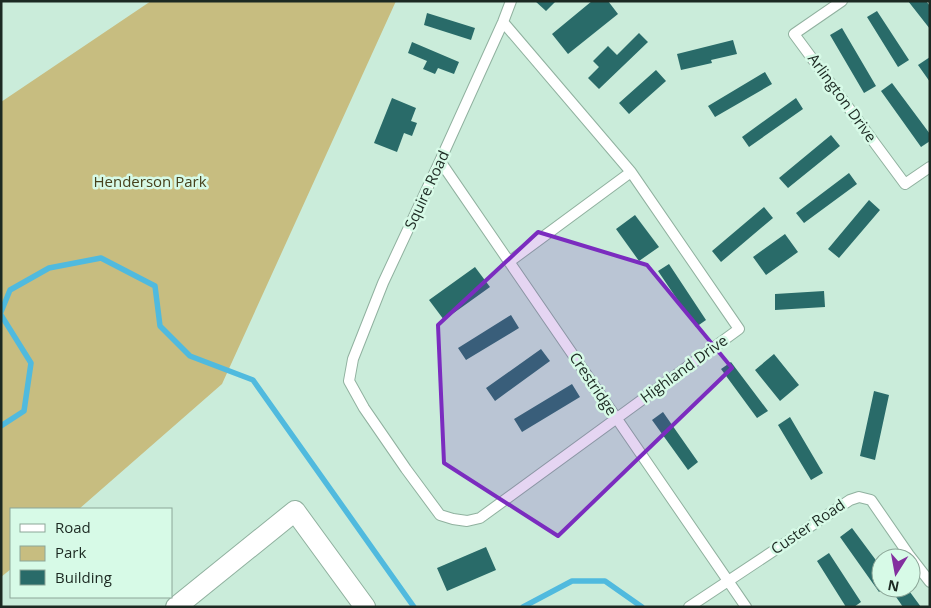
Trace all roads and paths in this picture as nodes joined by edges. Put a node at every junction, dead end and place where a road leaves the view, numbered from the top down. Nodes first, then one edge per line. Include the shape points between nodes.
1 (510, 1) edge
2 (842, 1) edge
3 (503, 22) junction
4 (440, 161) junction
5 (930, 167) edge
6 (631, 172) junction
7 (509, 262) junction
8 (349, 381) joint
9 (616, 418) junction
10 (728, 581) junction
11 (930, 582) edge
12 (176, 607) edge
13 (365, 607) edge
14 (689, 607) edge
15 (746, 607) edge

1 - 3 lane, Squire Road
2 - 5 lane, Arlington Drive via 794,34 905,184
3 - 4 lane, Squire Road
3 - 6 lane, Highland Drive
4 - 7 lane, Crestridge
4 - 8 lane, Squire Road via 383,283 353,359
6 - 7 lane
6 - 9 lane, Highland Drive via 739,329
7 - 9 lane, Crestridge
8 - 9 lane, Highland Drive via 364,408 440,514 466,521 480,518
9 - 10 lane, Crestridge
10 - 11 lane, Custer Road via 859,496 871,500
10 - 14 lane, Custer Road
10 - 15 lane, Crestridge
12 - 13 street via 295,511

